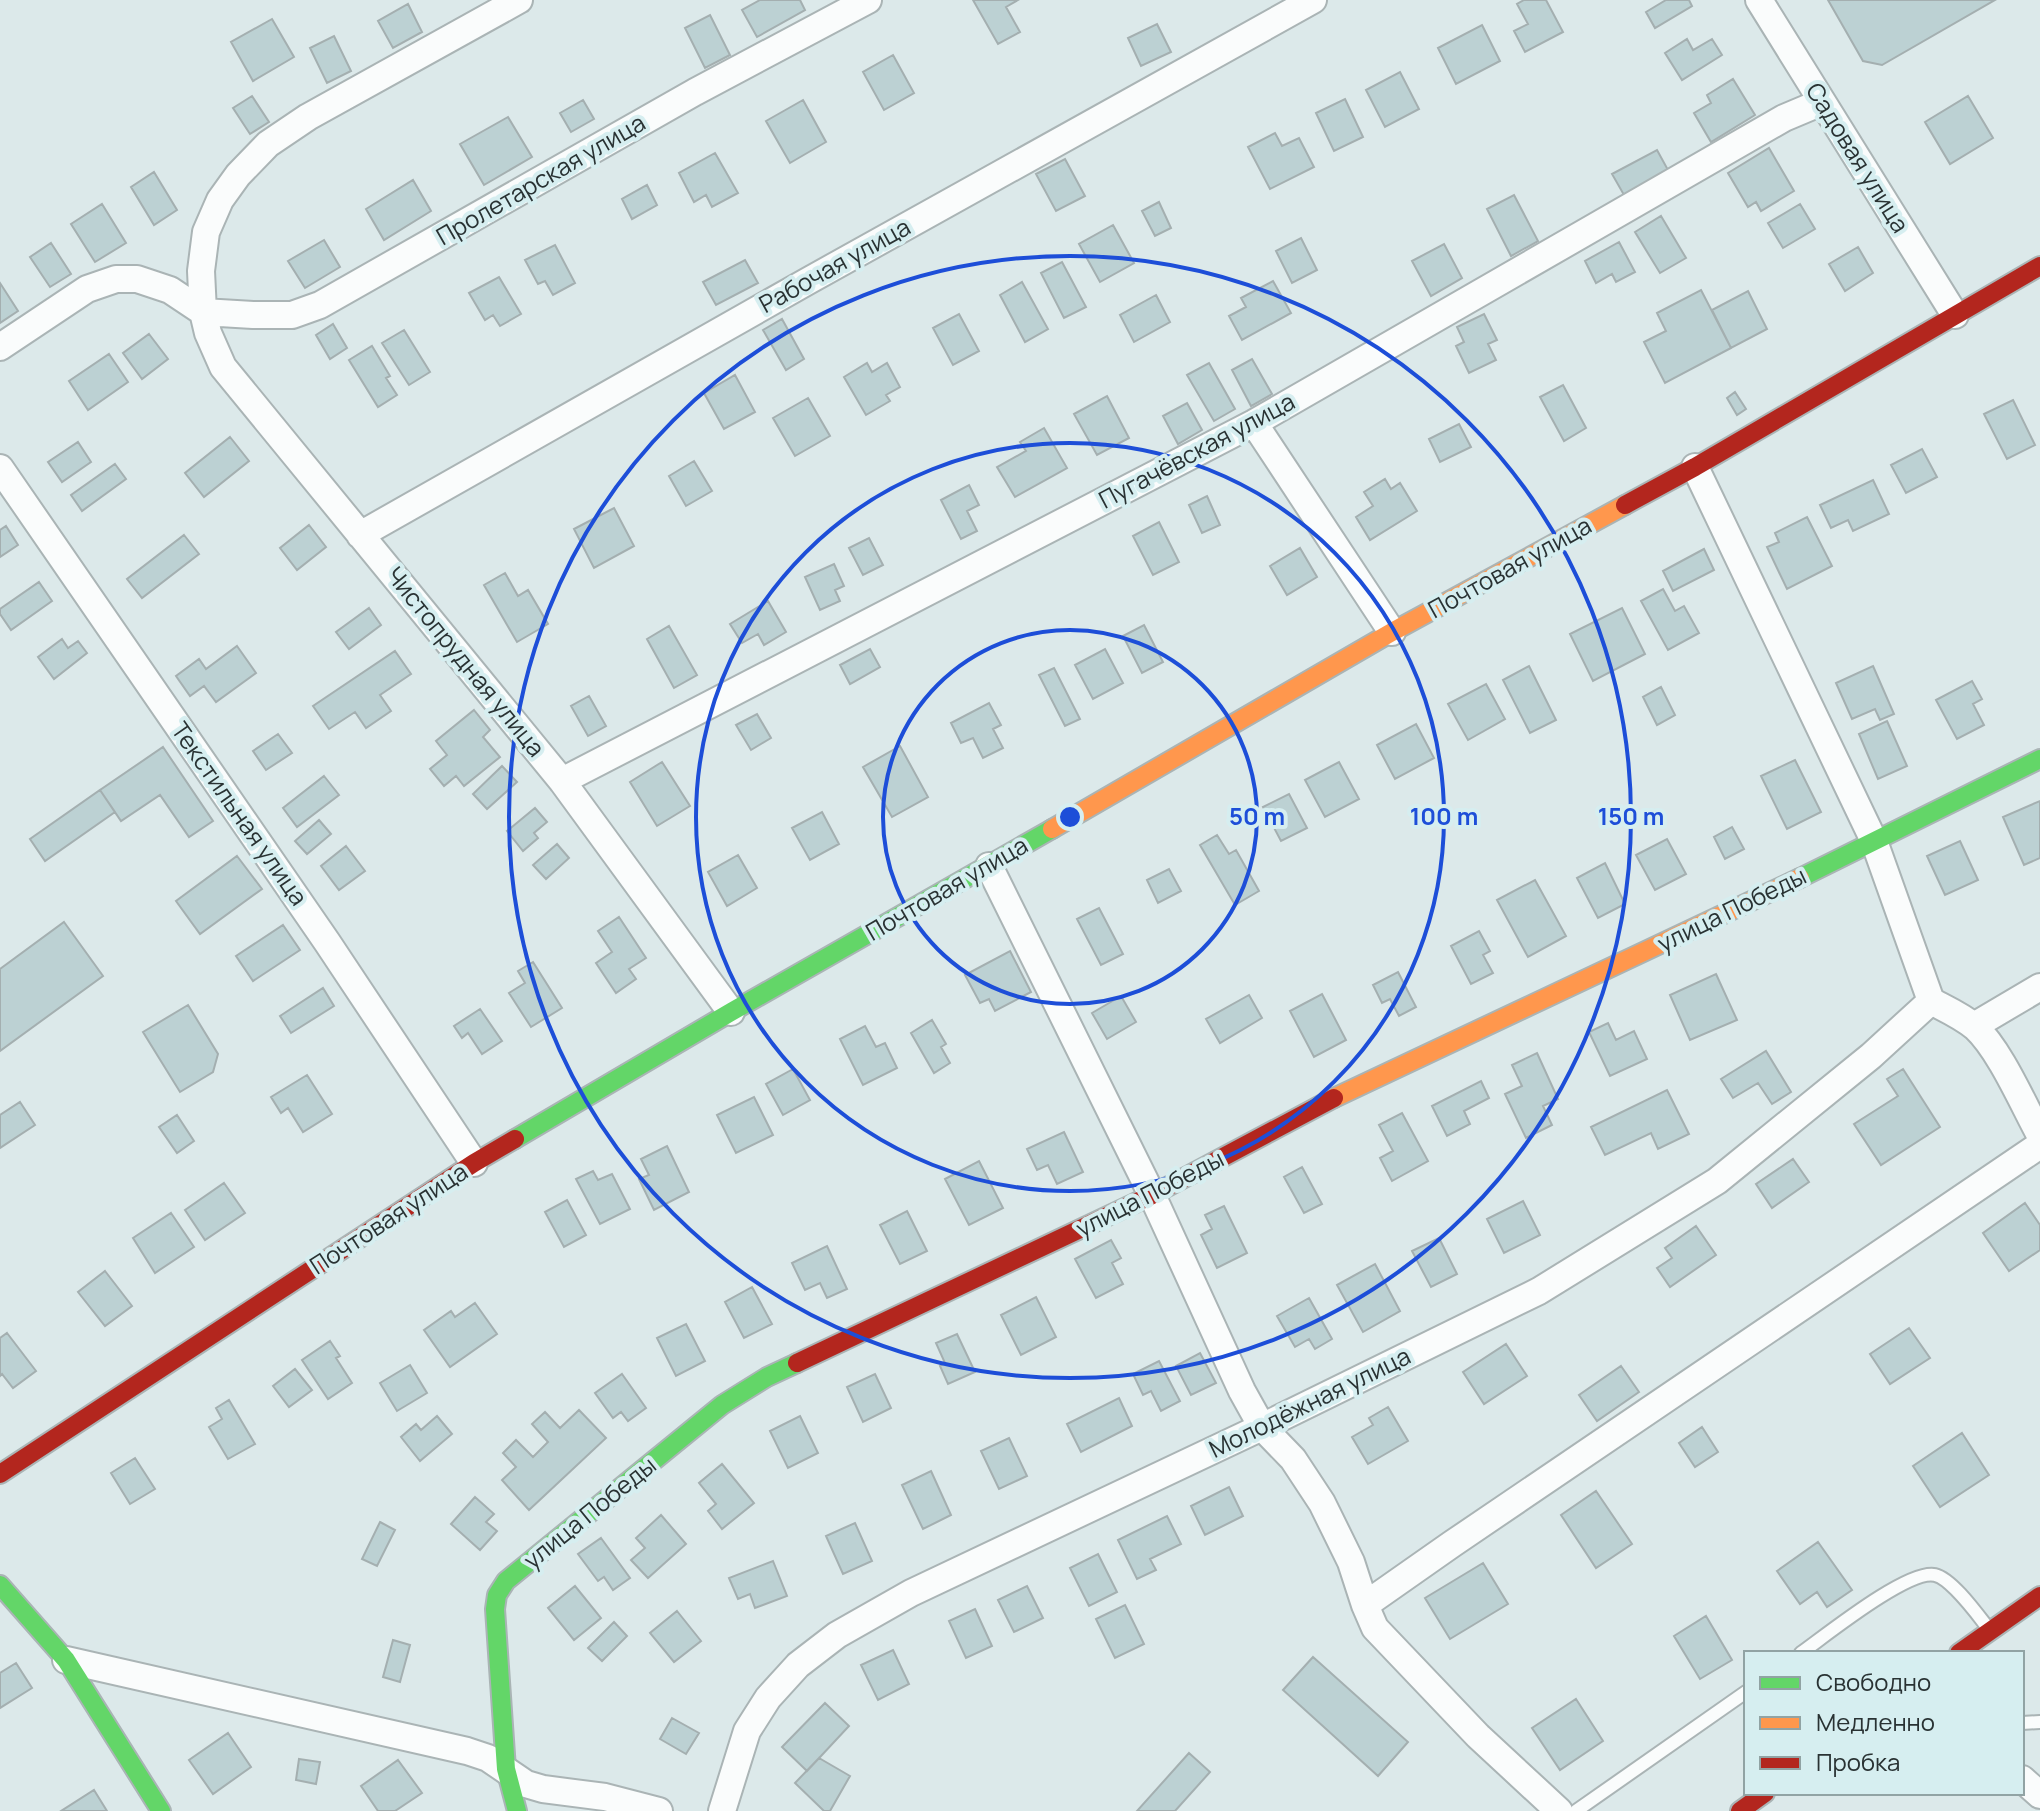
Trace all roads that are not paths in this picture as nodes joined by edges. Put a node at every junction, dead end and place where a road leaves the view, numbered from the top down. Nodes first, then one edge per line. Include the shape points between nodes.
1 (519, 0) edge
2 (868, 0) edge
3 (1313, 0) edge
4 (1759, 0) edge
5 (1822, 102) junction
6 (2040, 266) edge
7 (203, 312) junction
8 (1955, 315) junction
9 (0, 347) edge
10 (1254, 423) junction
11 (1695, 467) junction
12 (0, 468) edge
13 (360, 535) junction
14 (1392, 632) junction
15 (2040, 759) edge
16 (562, 781) junction
17 (1874, 841) junction
18 (989, 866) junction
19 (2040, 987) edge
20 (1931, 1001) junction
21 (731, 1012) junction
22 (1974, 1026) junction
23 (2040, 1135) edge
24 (2040, 1145) edge
25 (474, 1163) junction
26 (1152, 1195) junction
27 (1262, 1427) junction
28 (0, 1474) edge
29 (0, 1585) edge
30 (2040, 1596) edge
31 (1365, 1605) junction
32 (1991, 1630) junction
33 (1804, 1651) edge
34 (1962, 1651) edge
35 (66, 1660) junction
36 (1744, 1693) edge
37 (506, 1769) junction
38 (2024, 1781) edge
39 (1762, 1795) edge
40 (2040, 1795) edge
41 (161, 1811) edge
42 (517, 1811) edge
43 (659, 1811) edge
44 (722, 1811) edge
45 (1559, 1811) edge
46 (1576, 1811) edge
47 (1740, 1811) edge

1 - 7 street, Чистопрудная улица via 268,144 229,187 206,232
2 - 7 street, Пролетарская улица via 320,305 292,315
3 - 13 street, Рабочая улица
4 - 5 street, Садовая улица
5 - 8 street, Садовая улица
5 - 10 street, Пугачёвская улица via 1784,118
6 - 8 street, Почтовая улица
7 - 9 street via 170,290 137,279 116,279 87,289
7 - 13 street, Чистопрудная улица via 223,367
8 - 11 street, Почтовая улица
10 - 14 street
10 - 16 street, Пугачёвская улица
11 - 14 street, Почтовая улица
11 - 17 street
12 - 25 street, Текстильная улица
13 - 16 street, Чистопрудная улица
14 - 18 street, Почтовая улица
15 - 17 street, улица Победы
16 - 21 street, Чистопрудная улица
17 - 20 street
17 - 26 street, улица Победы via 1331,1100
18 - 21 street, Почтовая улица
18 - 26 street
19 - 22 street
20 - 22 street
20 - 27 street, Молодёжная улица via 1717,1181 1539,1291
21 - 25 street, Почтовая улица
22 - 23 street via 1990,1043
24 - 31 street
25 - 28 street, Почтовая улица
26 - 27 street
26 - 37 street, улица Победы via 756,1384 722,1405 506,1581 495,1609
27 - 31 street via 1293,1459 1322,1503
27 - 44 street, Молодёжная улица via 911,1593 837,1635 798,1665 768,1698 747,1731
29 - 35 street
30 - 32 street
31 - 45 street via 1375,1628
32 - 33 lane via 1946,1581 1934,1575 1897,1586
32 - 34 street
35 - 37 street via 467,1751
35 - 41 street
36 - 46 lane
37 - 42 street, улица Победы
37 - 43 street via 543,1789
38 - 40 street
39 - 47 street

